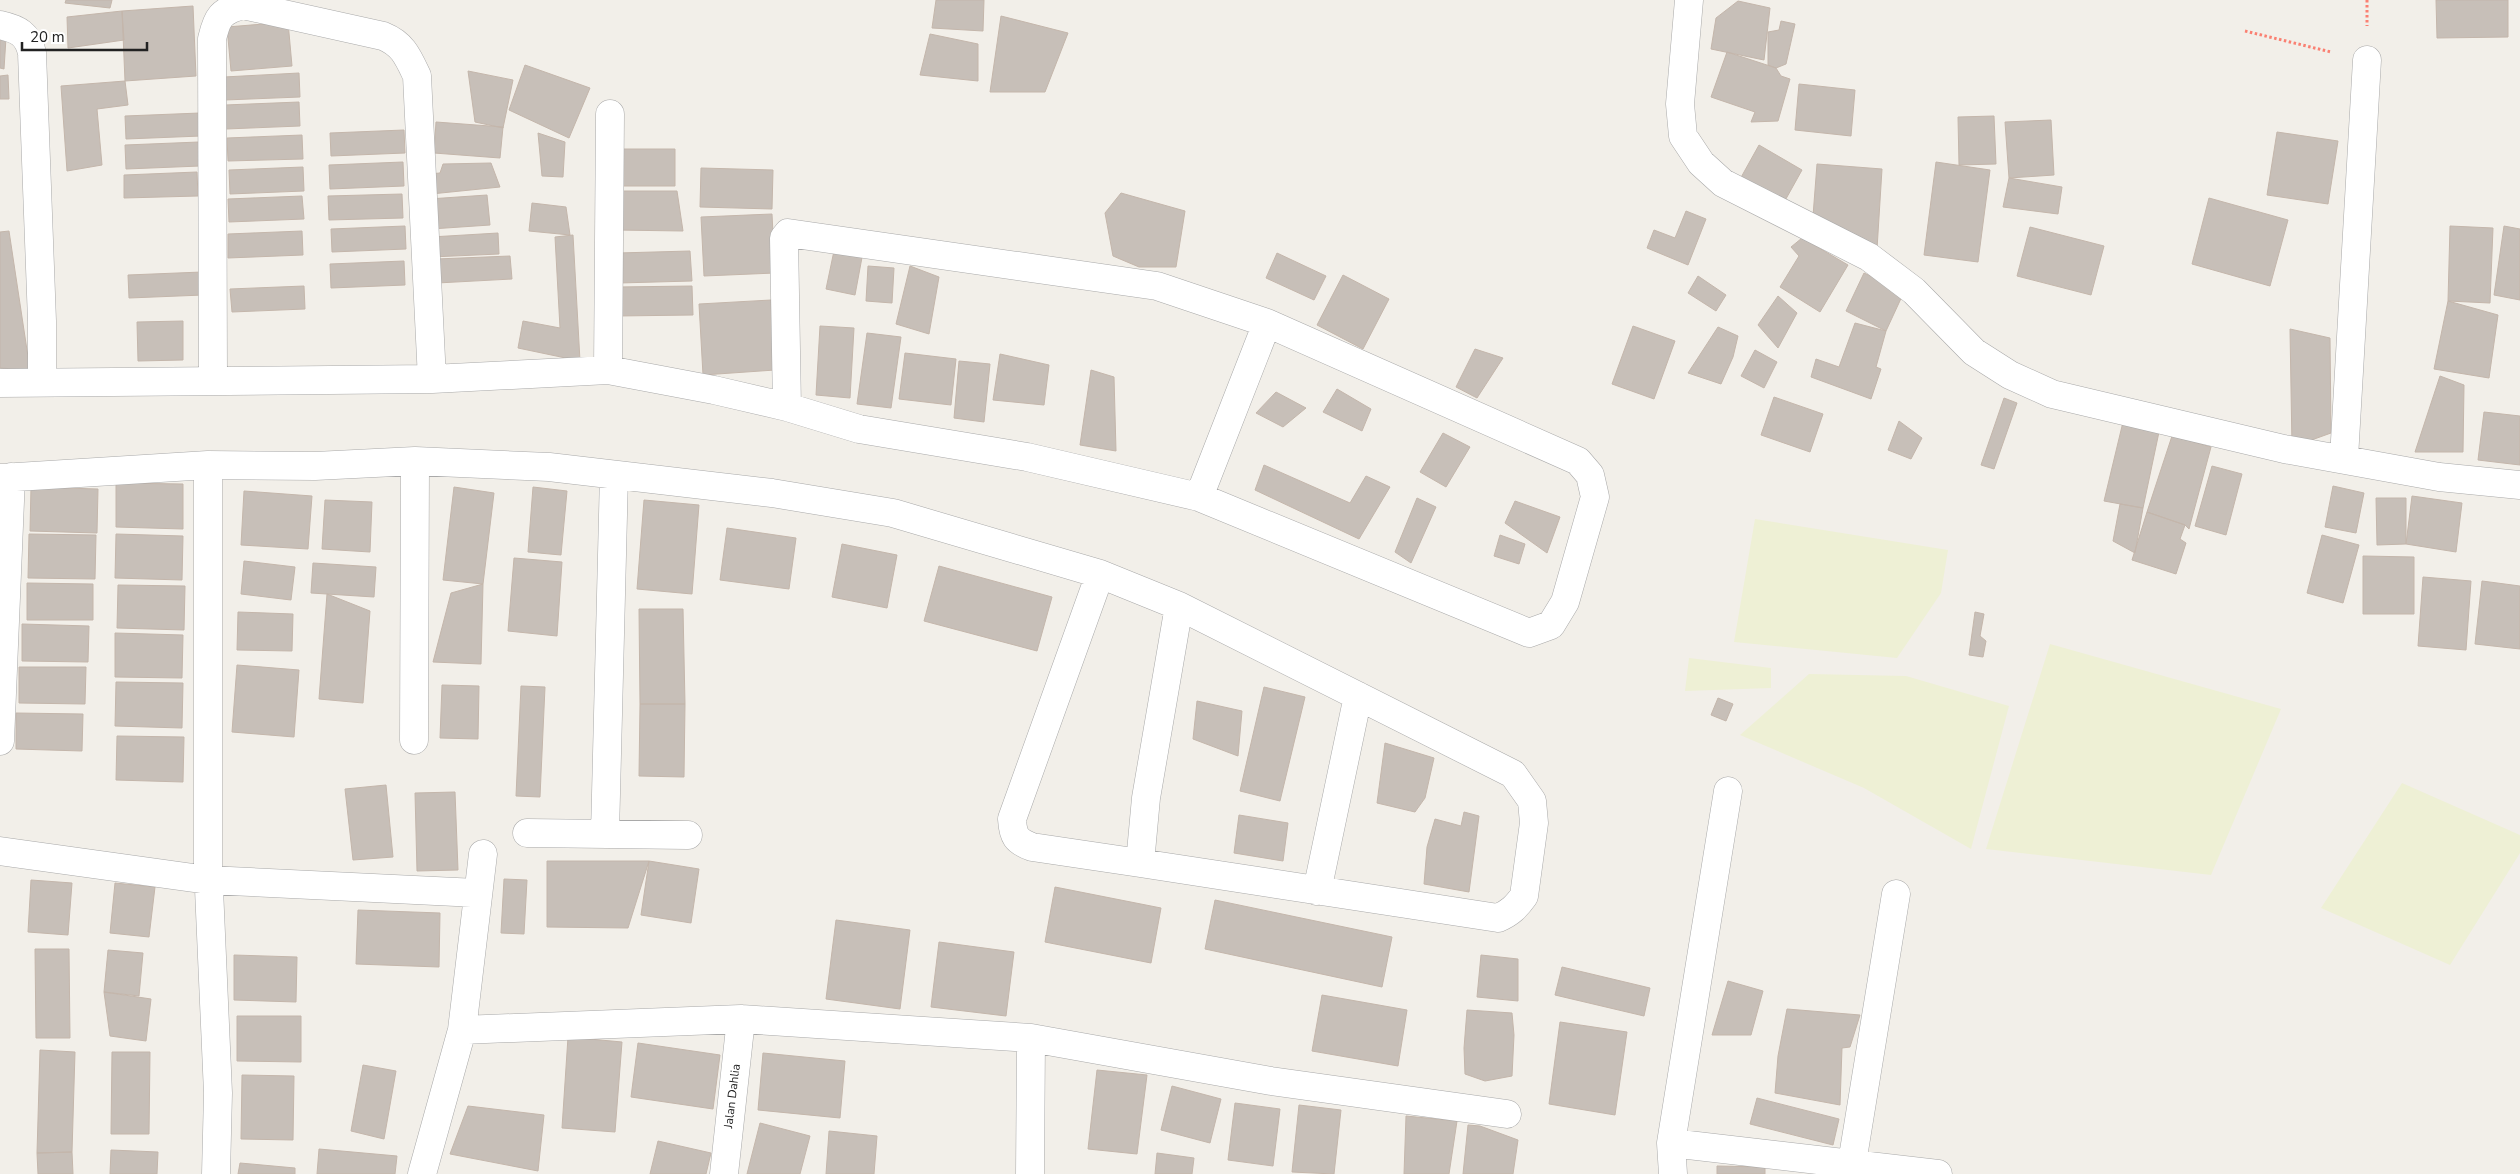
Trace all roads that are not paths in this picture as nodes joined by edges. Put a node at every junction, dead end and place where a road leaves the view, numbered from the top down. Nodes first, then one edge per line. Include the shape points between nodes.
1 (1689, 0) edge
2 (0, 25) edge
3 (2367, 60) road end
4 (610, 114) dead end
5 (1267, 322) junction
6 (608, 370) junction
7 (432, 379) junction
8 (213, 380) junction
9 (42, 382) junction
10 (0, 383) edge
11 (787, 408) junction
12 (2344, 458) junction
13 (415, 461) junction
14 (208, 466) junction
15 (614, 475) junction
16 (6, 478) edge
17 (2520, 485) edge
18 (1199, 497) junction
19 (1100, 574) junction
20 (1179, 606) junction
21 (1358, 696) junction
22 (414, 740) dead end
23 (0, 741) edge
24 (1728, 791) dead end
25 (527, 833) dead end
26 (605, 834) junction
27 (688, 835) dead end
28 (0, 851) edge
29 (483, 854) dead end
30 (1140, 863) junction
31 (208, 880) junction
32 (1317, 891) junction
33 (477, 894) junction
34 (1896, 894) dead end
35 (741, 1019) junction
36 (462, 1030) junction
37 (1032, 1038) junction
38 (1507, 1114) dead end
39 (1671, 1143) junction
40 (1852, 1163) junction
41 (216, 1174) edge
42 (422, 1174) edge
43 (724, 1174) edge
44 (1030, 1174) edge
45 (1673, 1174) edge
46 (1938, 1174) edge

1 - 12 street via 1680,104 1683,136 1701,163 1723,182 1869,257 1914,291 1974,352 2010,376 2052,394 2284,449
2 - 9 street via 22,32 32,54
3 - 12 street
4 - 6 street
5 - 11 street via 1157,286 788,233 784,238
5 - 18 street
5 - 18 street via 1578,461 1590,474 1595,497 1565,602 1551,625 1529,633
6 - 7 street
6 - 11 street
7 - 8 street
7 - 8 street via 416,76 406,51 383,36 244,5 226,10 215,23 212,39
8 - 9 street
9 - 10 street
11 - 18 street via 860,429 1027,457
12 - 17 street via 2439,477
13 - 14 street via 315,466
13 - 15 street via 549,467
13 - 22 street
14 - 16 street
14 - 31 street
15 - 19 street via 772,493 893,514
15 - 26 street
16 - 23 street
19 - 20 street
19 - 30 street via 1012,819 1012,834 1019,842 1032,847
20 - 21 street
20 - 30 street via 1146,798
21 - 32 street
21 - 32 street via 1513,774 1525,788 1532,801 1534,823 1524,896 1510,912 1498,918
24 - 39 street
25 - 26 street
26 - 27 street
28 - 31 street
29 - 33 street
30 - 32 street
31 - 33 street
31 - 41 street via 218,1093
33 - 36 street
34 - 40 street
35 - 36 street
35 - 37 street
35 - 43 street, Jalan Dahlia
36 - 42 street
37 - 38 street via 1271,1081
37 - 44 street
39 - 40 street
39 - 45 street
40 - 46 street

